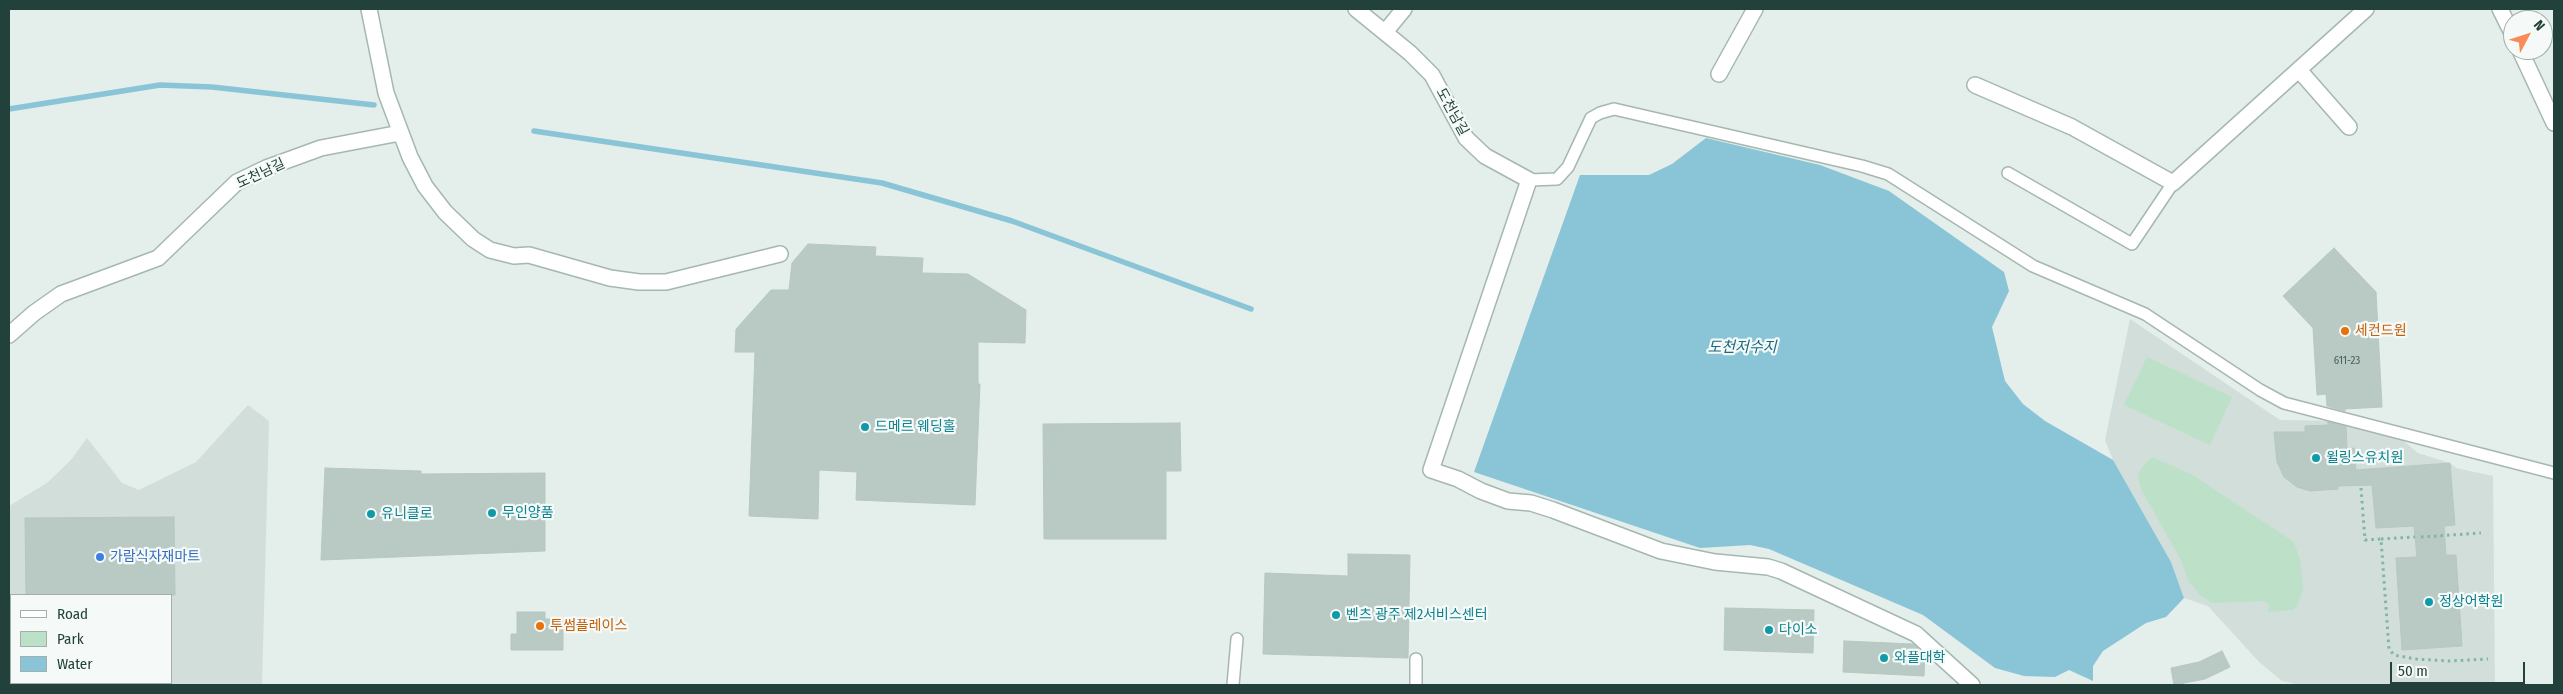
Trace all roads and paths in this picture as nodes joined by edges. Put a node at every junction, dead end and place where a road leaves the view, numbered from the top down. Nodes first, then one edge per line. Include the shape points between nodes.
1 (369, 9) edge
2 (1356, 9) edge
3 (1404, 9) edge
4 (1756, 9) edge
5 (2366, 9) edge
6 (1385, 32) junction
7 (2525, 60) edge
8 (2300, 70) junction
9 (1719, 74) dead end
10 (1975, 85) dead end
11 (2554, 123) edge
12 (2350, 127) dead end
13 (400, 133) junction
14 (2008, 173) dead end
15 (1529, 180) junction
16 (2173, 182) junction
17 (780, 254) dead end
18 (9, 335) edge
19 (2554, 473) edge
20 (2361, 488) dead end
21 (2481, 533) dead end
22 (2415, 537) dead end
23 (2421, 537) dead end
24 (2381, 539) junction
25 (1237, 639) dead end
26 (1416, 659) dead end
27 (2488, 659) dead end
28 (1233, 685) edge
29 (1416, 685) edge
30 (1972, 685) edge

1 - 13 street via 386,93
2 - 6 street, 도천남길
3 - 6 street
4 - 9 street
5 - 8 street
6 - 15 street, 도천남길 via 1432,75 1466,138 1485,156
7 - 11 street
8 - 12 street
8 - 16 street
10 - 16 street via 2072,127
13 - 17 street via 425,186 445,212 473,239 490,250 514,256 529,255 610,278 639,282 666,282
13 - 18 street, 도천남길 via 321,148 238,182 158,258 61,294
14 - 16 lane via 2132,244
15 - 19 lane via 1557,179 1568,167 1592,118 1614,110 1862,166 1888,174 2033,266 2145,314 2284,403
15 - 30 street via 1432,470 1508,501 1531,503 1553,510 1662,551 1781,571 1916,634
20 - 24 path via 2365,540
21 - 23 path
22 - 24 path
24 - 27 path via 2389,649 2394,655 2449,662
25 - 28 lane
26 - 29 lane

